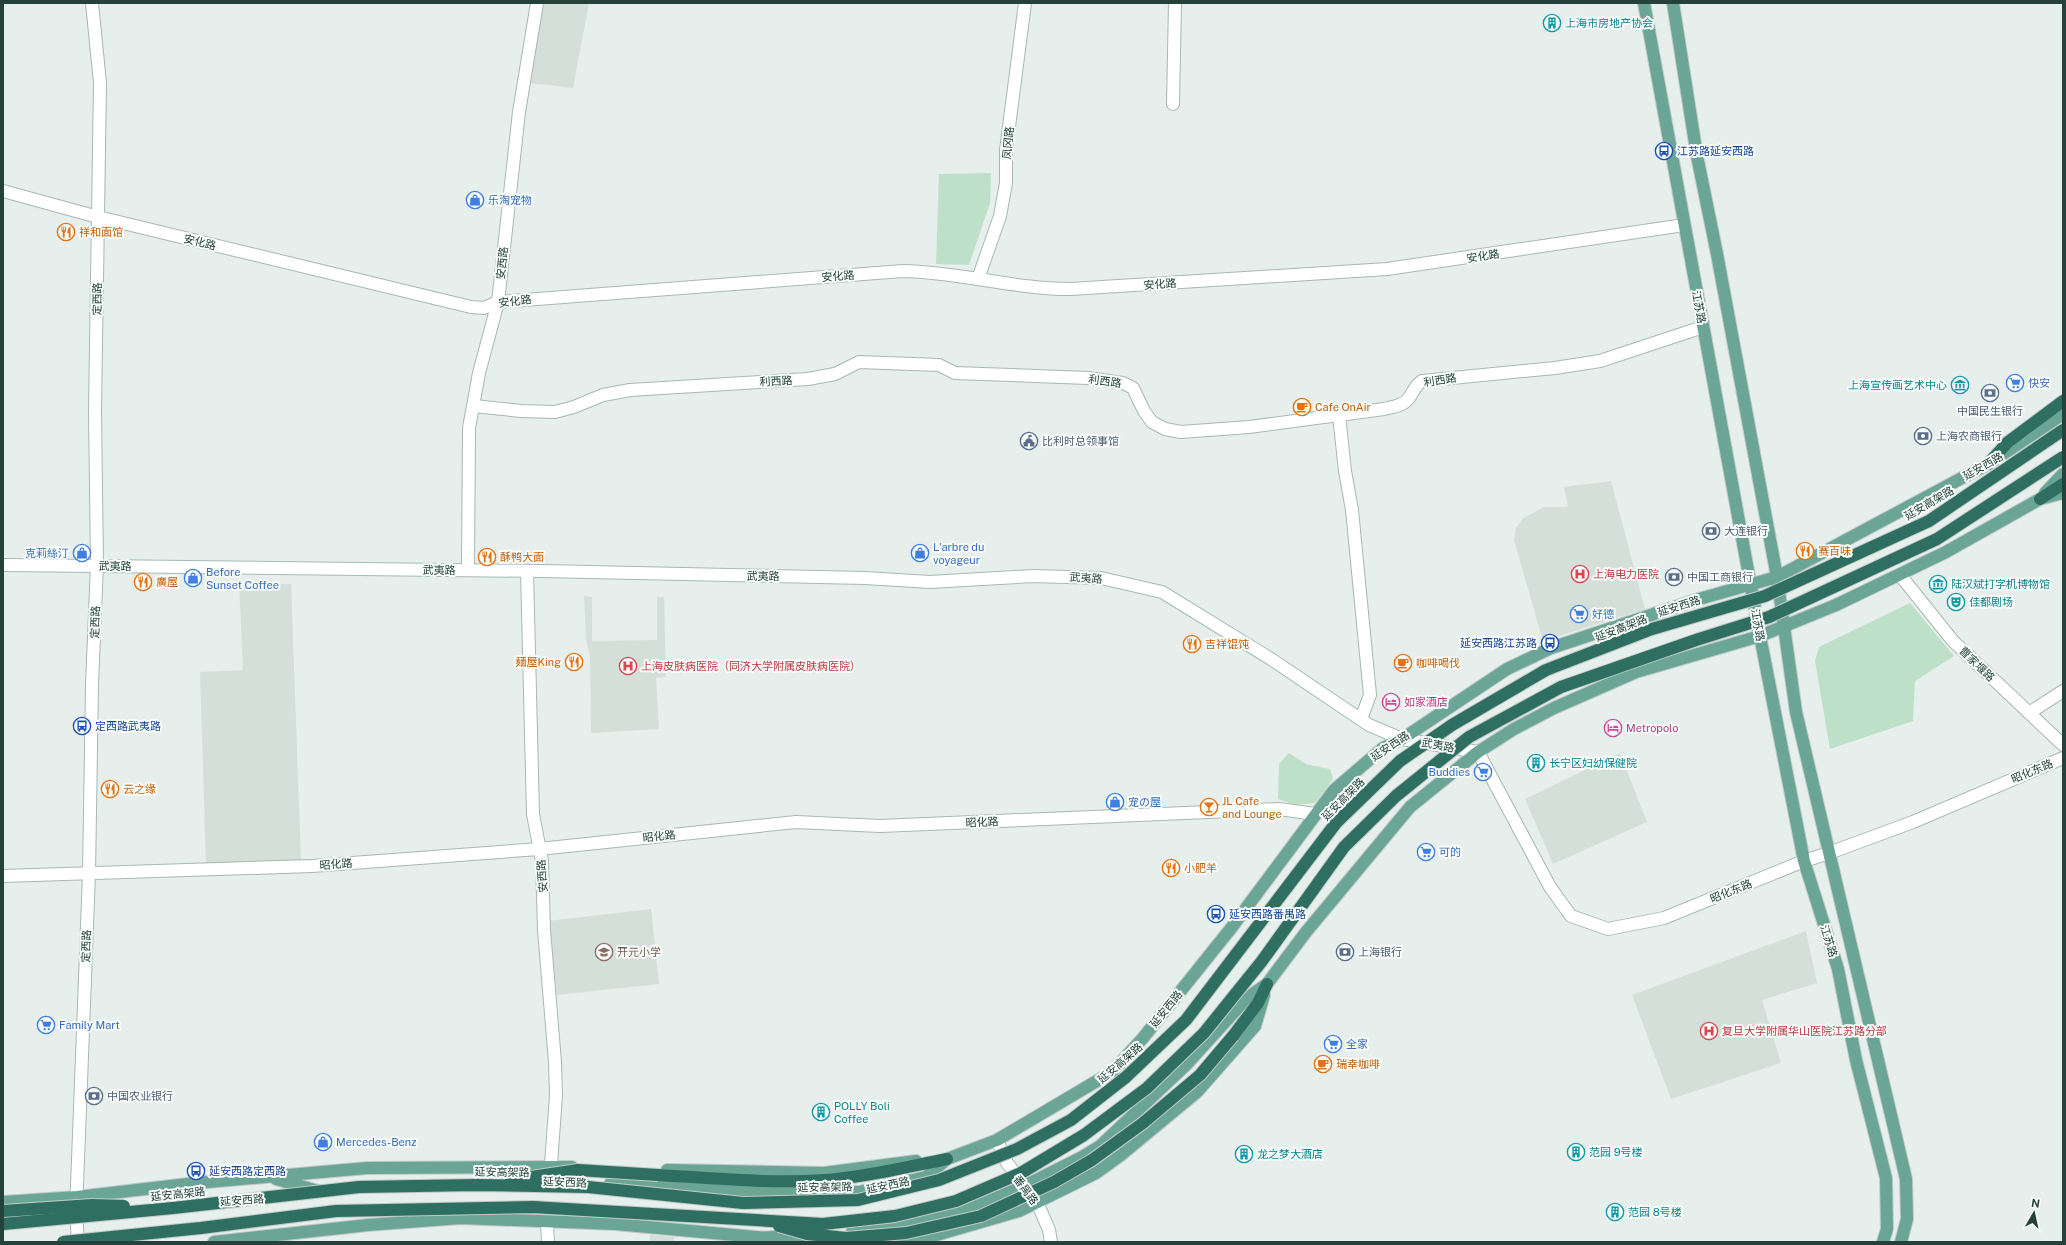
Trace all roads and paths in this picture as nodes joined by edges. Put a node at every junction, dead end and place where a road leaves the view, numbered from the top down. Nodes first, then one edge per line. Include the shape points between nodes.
1 (92, 3) edge
2 (537, 3) edge
3 (1025, 3) edge
4 (1175, 3) edge
5 (1644, 3) edge
6 (1673, 3) edge
7 (1173, 104) dead end
8 (3, 191) edge
9 (98, 217) junction
10 (1684, 225) junction
11 (978, 279) junction
12 (498, 302) junction
13 (1703, 327) junction
14 (2063, 401) edge
15 (474, 406) junction
16 (2063, 414) edge
17 (1339, 415) junction
18 (2063, 430) edge
19 (2063, 457) edge
20 (1988, 464) junction
21 (2063, 474) edge
22 (2063, 484) edge
23 (2063, 493) edge
24 (2040, 499) junction
25 (3, 565) edge
26 (97, 565) junction
27 (468, 570) junction
28 (527, 572) junction
29 (1900, 575) junction
30 (1777, 577) junction
31 (1751, 585) junction
32 (1784, 626) junction
33 (1760, 636) junction
34 (2063, 691) edge
35 (2029, 714) junction
36 (1360, 719) junction
37 (1402, 739) junction
38 (2063, 745) edge
39 (1478, 752) junction
40 (2063, 758) edge
41 (1315, 814) junction
42 (539, 849) junction
43 (1829, 854) junction
44 (1804, 861) junction
45 (89, 874) junction
46 (3, 876) edge
47 (1267, 984) junction
48 (997, 1140) junction
49 (947, 1159) junction
50 (551, 1167) junction
51 (270, 1177) junction
52 (550, 1181) junction
53 (475, 1185) junction
54 (1024, 1186) junction
55 (325, 1193) junction
56 (77, 1198) junction
57 (3, 1202) edge
58 (1037, 1202) junction
59 (173, 1208) junction
60 (3, 1211) edge
61 (76, 1212) junction
62 (3, 1218) edge
63 (761, 1221) junction
64 (548, 1222) junction
65 (3, 1224) edge
66 (759, 1238) junction
67 (63, 1242) edge
68 (78, 1242) edge
69 (214, 1242) edge
70 (548, 1242) edge
71 (812, 1242) edge
72 (873, 1242) edge
73 (1051, 1242) edge
74 (1883, 1242) edge
75 (1901, 1242) edge

1 - 9 street, 定西路 via 100,83
2 - 12 street, 安西路 via 519,112
3 - 11 street, 凤冈路 via 1006,150 1006,183 1000,216
4 - 7 street
5 - 10 main road, 江苏路
6 - 30 main road, 江苏路 via 1697,156 1718,254
8 - 9 street, 安化路
9 - 12 street, 安化路 via 471,307 484,308
9 - 26 street, 定西路 via 95,411
10 - 11 street, 安化路 via 1387,269 1101,288 1044,289
10 - 13 main road, 江苏路
11 - 12 street, 安化路 via 903,271
12 - 15 street, 安西路 via 479,373
13 - 17 street, 利西路 via 1600,361 1422,381 1414,388 1408,399 1397,406
13 - 31 main road, 江苏路
14 - 20 highway via 2008,442
15 - 17 street, 利西路 via 555,412 617,392 808,379 835,374 859,362 939,365 955,374 1088,378 1123,383 1133,388 1152,422 1165,429 1181,432 1249,427
15 - 27 street, 安西路 via 469,428
16 - 20 main road, 延安西路
17 - 36 street via 1352,510 1370,695
18 - 53 highway, 延安高架路, bridge via 1929,520 1765,596 1652,629 1546,670 1452,725 1400,761 1336,823 1186,1020 1126,1077 1071,1120 1017,1149 938,1180 858,1200 743,1202 588,1187
19 - 63 highway, bridge via 1937,540 1769,618 1696,640 1561,687 1469,737 1396,796 1344,848 1262,961 1204,1033 1153,1082 1084,1135 1021,1173 956,1201 895,1216 823,1224
20 - 30 main road, 延安西路
21 - 24 main road
22 - 24 highway
23 - 24 main road
24 - 29 main road
25 - 26 street, 武夷路
26 - 27 street, 武夷路
26 - 45 street, 定西路
27 - 28 street, 武夷路
28 - 36 street, 武夷路 via 865,578 930,582 1033,576 1101,578 1162,592 1271,659
28 - 42 street, 安西路 via 533,814
29 - 32 main road
29 - 35 street, 曹家堰路 via 1953,641
30 - 31 main road, 延安西路
30 - 32 main road, 江苏路
31 - 33 main road, 江苏路
31 - 37 main road, 延安西路 via 1699,599 1551,648 1506,669
32 - 33 main road
32 - 43 main road, 江苏路 via 1796,712
33 - 39 main road via 1636,672 1554,708
33 - 44 main road, 江苏路
34 - 35 street
35 - 38 street, 曹家堰路
36 - 37 street, 武夷路
37 - 39 street, 武夷路
37 - 41 main road, 延安西路 via 1383,748 1334,790
39 - 44 street, 昭化东路 via 1550,887 1571,916 1608,929 1664,918
39 - 47 main road via 1410,807 1306,932
40 - 43 street, 昭化东路 via 1913,822
41 - 42 street, 昭化路 via 1278,809 880,826 796,822
41 - 48 main road, 延安西路 via 1232,927 1143,1038 1112,1072
42 - 45 street, 昭化路 via 312,866
42 - 50 street, 安西路 via 555,1062 556,1095
43 - 44 street, 昭化东路
43 - 75 main road, 江苏路 via 1906,1179 1906,1219
44 - 74 main road, 江苏路 via 1838,969 1856,1060 1886,1178 1887,1229
45 - 46 street, 昭化路
45 - 56 street, 定西路
47 - 54 main road via 1246,999 1186,1065 1100,1146
47 - 58 main road via 1255,1026 1197,1092 1096,1173
47 - 63 highway, bridge via 1258,1003 1200,1075 1143,1124 1092,1160 1054,1182 981,1216 906,1233 846,1238 807,1234
48 - 49 main road, 延安西路
48 - 54 street, 番禺路 via 1007,1163
49 - 50 main road via 824,1173
49 - 52 main road, 延安西路 via 926,1177 859,1192 729,1190
49 - 53 highway, bridge via 826,1180 754,1180 578,1170
50 - 51 main road via 367,1168
50 - 52 street, 安西路
51 - 55 main road
51 - 56 main road via 196,1183
52 - 55 main road, 延安西路
53 - 59 highway, 延安高架路, bridge via 359,1187
54 - 58 street, 番禺路
54 - 66 main road via 952,1214 862,1231
55 - 61 main road, 延安西路
56 - 57 main road
56 - 61 street, 定西路
58 - 72 main road via 1019,1211 919,1240
58 - 73 street, 番禺路 via 1049,1230
59 - 60 highway, bridge via 92,1205
59 - 65 highway, 延安高架路, bridge
61 - 62 main road, 延安西路
61 - 68 street, 定西路
63 - 67 highway, bridge via 533,1207 420,1208 336,1211
64 - 66 main road via 615,1224
64 - 69 main road via 461,1218 368,1225
64 - 70 street
66 - 71 main road

